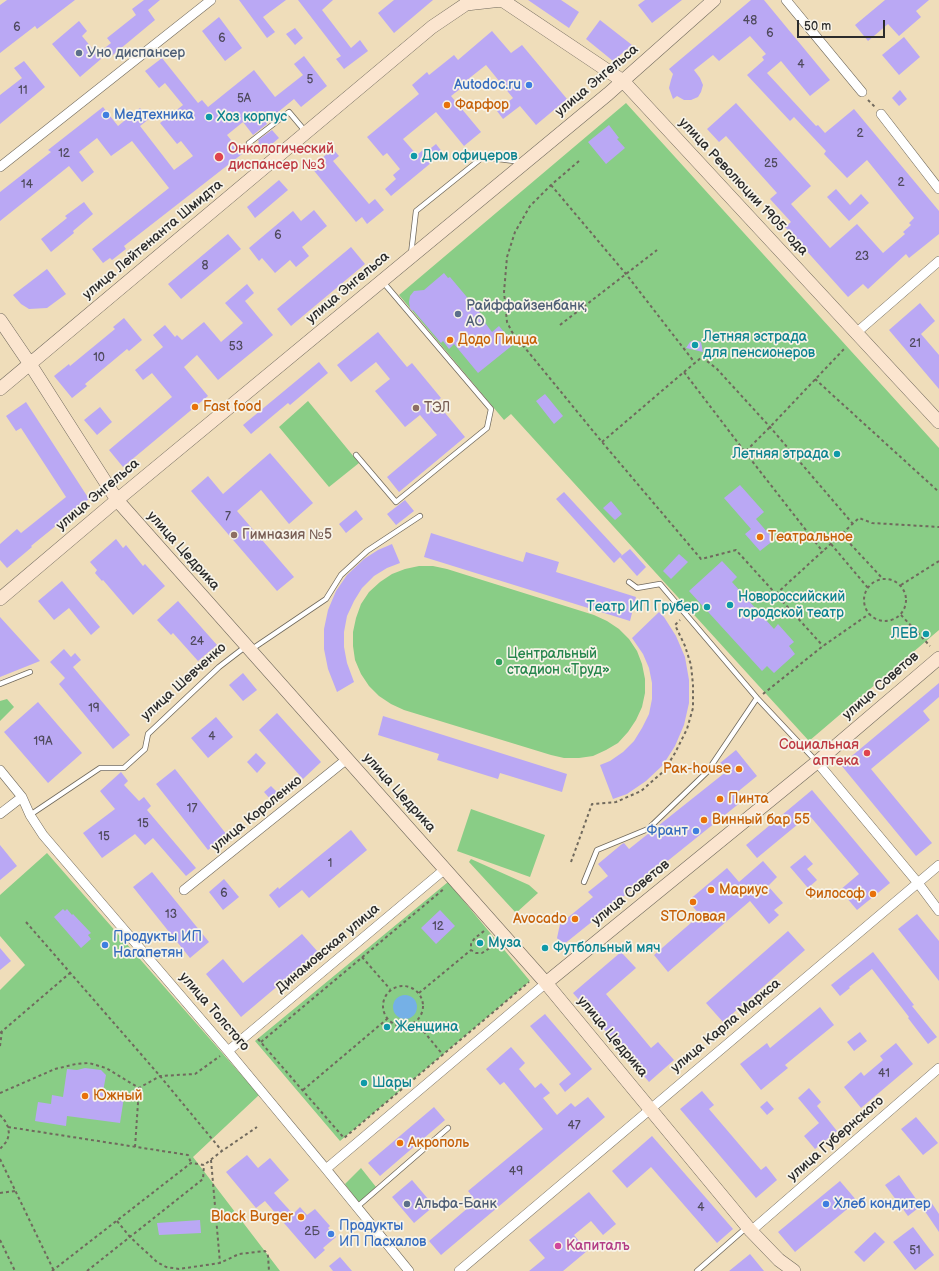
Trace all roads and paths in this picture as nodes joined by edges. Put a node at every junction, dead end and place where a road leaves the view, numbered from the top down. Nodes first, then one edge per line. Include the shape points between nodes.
1 (211, 0) edge
2 (502, 0) edge
3 (714, 0) edge
4 (786, 0) edge
5 (623, 81) junction
6 (862, 92) joint
7 (881, 114) joint
8 (306, 132) junction
9 (249, 143) dead end
10 (579, 161) dead end
11 (526, 162) junction
12 (0, 167) edge
13 (551, 185) junction
14 (939, 189) edge
15 (657, 250) dead end
16 (410, 257) junction
17 (939, 261) edge
18 (626, 274) junction
19 (382, 281) junction
20 (0, 320) edge
21 (560, 325) dead end
22 (856, 332) junction
23 (844, 348) dead end
24 (695, 363) junction
25 (30, 364) junction
26 (684, 372) junction
27 (815, 379) junction
28 (0, 389) edge
29 (939, 422) edge
30 (770, 427) junction
31 (602, 442) junction
32 (745, 452) junction
33 (356, 455) dead end
34 (939, 492) edge
35 (116, 500) junction
36 (420, 516) dead end
37 (853, 524) junction
38 (939, 527) edge
39 (841, 534) junction
40 (831, 544) junction
41 (822, 552) junction
42 (939, 561) edge
43 (883, 579) junction
44 (628, 582) dead end
45 (901, 585) junction
46 (868, 588) junction
47 (776, 594) junction
48 (0, 599) edge
49 (686, 614) junction
50 (869, 614) junction
51 (901, 615) junction
52 (823, 646) junction
53 (930, 646) dead end
54 (248, 648) junction
55 (939, 658) edge
56 (30, 672) dead end
57 (0, 684) edge
58 (757, 698) junction
59 (347, 759) junction
60 (817, 762) junction
61 (0, 770) edge
62 (22, 797) junction
63 (0, 814) edge
64 (30, 815) junction
65 (571, 862) dead end
66 (939, 865) edge
67 (445, 869) junction
68 (584, 882) dead end
69 (918, 882) junction
70 (446, 887) dead end
71 (184, 890) dead end
72 (939, 911) edge
73 (26, 922) dead end
74 (484, 930) dead end
75 (496, 943) dead end
76 (470, 950) junction
77 (362, 957) junction
78 (70, 973) junction
79 (530, 981) dead end
80 (546, 983) junction
81 (390, 990) junction
82 (419, 993) junction
83 (387, 1019) junction
84 (416, 1022) junction
85 (1, 1032) edge
86 (252, 1032) junction
87 (261, 1042) junction
88 (0, 1046) edge
89 (228, 1051) junction
90 (443, 1055) junction
91 (939, 1068) edge
92 (160, 1076) junction
93 (139, 1088) junction
94 (302, 1091) junction
95 (0, 1093) edge
96 (650, 1108) junction
97 (0, 1115) edge
98 (8, 1127) junction
99 (257, 1127) dead end
100 (448, 1128) dead end
101 (135, 1147) junction
102 (0, 1149) edge
103 (222, 1151) junction
104 (0, 1159) edge
105 (211, 1160) junction
106 (191, 1163) junction
107 (204, 1165) junction
108 (326, 1169) junction
109 (16, 1191) junction
110 (0, 1193) edge
111 (357, 1207) junction
112 (117, 1221) junction
113 (750, 1228) junction
114 (130, 1237) junction
115 (0, 1240) edge
116 (220, 1264) junction
117 (15, 1271) edge
118 (53, 1271) edge
119 (87, 1271) edge
120 (269, 1271) edge
121 (409, 1271) edge
122 (459, 1271) edge
123 (697, 1271) edge
124 (794, 1271) edge

1 - 12 street
2 - 5 street, улица Революции 1905 года
2 - 8 street, улица Лейтенанта Шмидта via 466,4 432,27
3 - 5 street, улица Энгельса
4 - 6 street
5 - 11 street, улица Энгельса
5 - 22 street, улица Революции 1905 года
6 - 7 path
7 - 14 street
8 - 9 lane via 290,112
8 - 25 street, улица Лейтенанта Шмидта
10 - 13 path
11 - 16 street, улица Энгельса
11 - 16 lane via 483,157 416,212
13 - 18 path
13 - 31 path via 530,206 515,232 507,257 504,292 507,322 519,342
15 - 18 path
16 - 19 street, улица Энгельса
17 - 22 street
18 - 21 path
18 - 24 path
19 - 33 lane via 491,409 487,428 396,502
19 - 35 street, улица Энгельса
20 - 25 street, улица Цедрика
22 - 29 street, улица Революции 1905 года
23 - 27 path
24 - 26 path
24 - 30 path via 702,357 717,369
25 - 28 street, улица Лейтенанта Шмидта
25 - 35 street, улица Цедрика
26 - 31 path
26 - 32 path
27 - 30 path
27 - 34 path
30 - 32 path
30 - 37 path
31 - 47 path via 702,559 736,550
32 - 41 path
35 - 48 street, улица Энгельса
35 - 54 street, улица Цедрика
36 - 54 lane, улица Шевченко via 367,551 341,575 326,599
37 - 38 path via 860,518 872,523
37 - 39 path
39 - 40 path
39 - 43 path
40 - 41 path
40 - 46 path
41 - 47 path
42 - 45 path
43 - 45 path
43 - 46 path
44 - 49 lane via 637,588 660,584
45 - 51 path via 905,591 906,605
46 - 50 path via 865,605
47 - 52 path
49 - 58 lane
49 - 65 path via 675,625 691,665 693,685 693,708 684,735 664,771 640,791 616,802 592,804
50 - 51 path via 880,621 888,622
50 - 52 path
51 - 53 path
52 - 58 path
54 - 59 street, улица Цедрика
54 - 64 lane, улица Шевченко via 219,667 148,734 145,749 124,768 100,768
55 - 60 street, улица Советов
56 - 57 lane
58 - 60 lane
58 - 68 lane via 707,772 648,829 596,850
59 - 67 street, улица Цедрика
59 - 71 street, улица Короленко
60 - 69 street
60 - 80 street, улица Советов
61 - 62 street, улица Толстого
62 - 63 street
62 - 64 street, улица Толстого
64 - 89 street, улица Толстого via 43,835
66 - 69 street, улица Карла Маркса
67 - 80 street, улица Цедрика
67 - 86 street, Динамовская улица
69 - 72 street
69 - 96 street, улица Карла Маркса
70 - 77 path
73 - 78 path
74 - 76 path via 471,943
75 - 76 path via 482,953
76 - 82 path
77 - 81 path
77 - 87 path
78 - 85 path
78 - 92 path
79 - 90 path
80 - 96 street, улица Цедрика
80 - 108 street, улица Советов
81 - 82 path via 405,985
81 - 83 path via 383,1000 382,1007
82 - 84 path via 424,1008
83 - 84 path via 398,1026
83 - 94 path
84 - 90 path
85 - 88 path
86 - 87 path
86 - 89 street, Динамовская улица
87 - 94 path
89 - 92 path via 194,1074
89 - 108 street, улица Толстого
90 - 94 path via 344,1138
91 - 113 street, улица Губернского
92 - 93 path
92 - 103 path
93 - 95 path via 106,1068 89,1063 55,1069
93 - 101 path
96 - 113 street, улица Цедрика
96 - 122 street, улица Карла Маркса
97 - 98 path
98 - 101 path
98 - 102 path via 7,1141
99 - 103 path
100 - 111 lane
101 - 106 path via 188,1155
103 - 105 path
104 - 109 path
105 - 107 path
105 - 116 path
106 - 107 path
106 - 112 path
107 - 114 path via 203,1179
108 - 111 street, улица Толстого
109 - 110 path
109 - 118 path
111 - 121 street, улица Толстого
112 - 114 path
112 - 118 path
113 - 123 lane
113 - 124 street, улица Цедрика
114 - 116 path via 166,1267 179,1269
114 - 119 path
115 - 117 path
116 - 120 path via 239,1254 264,1251 268,1256

